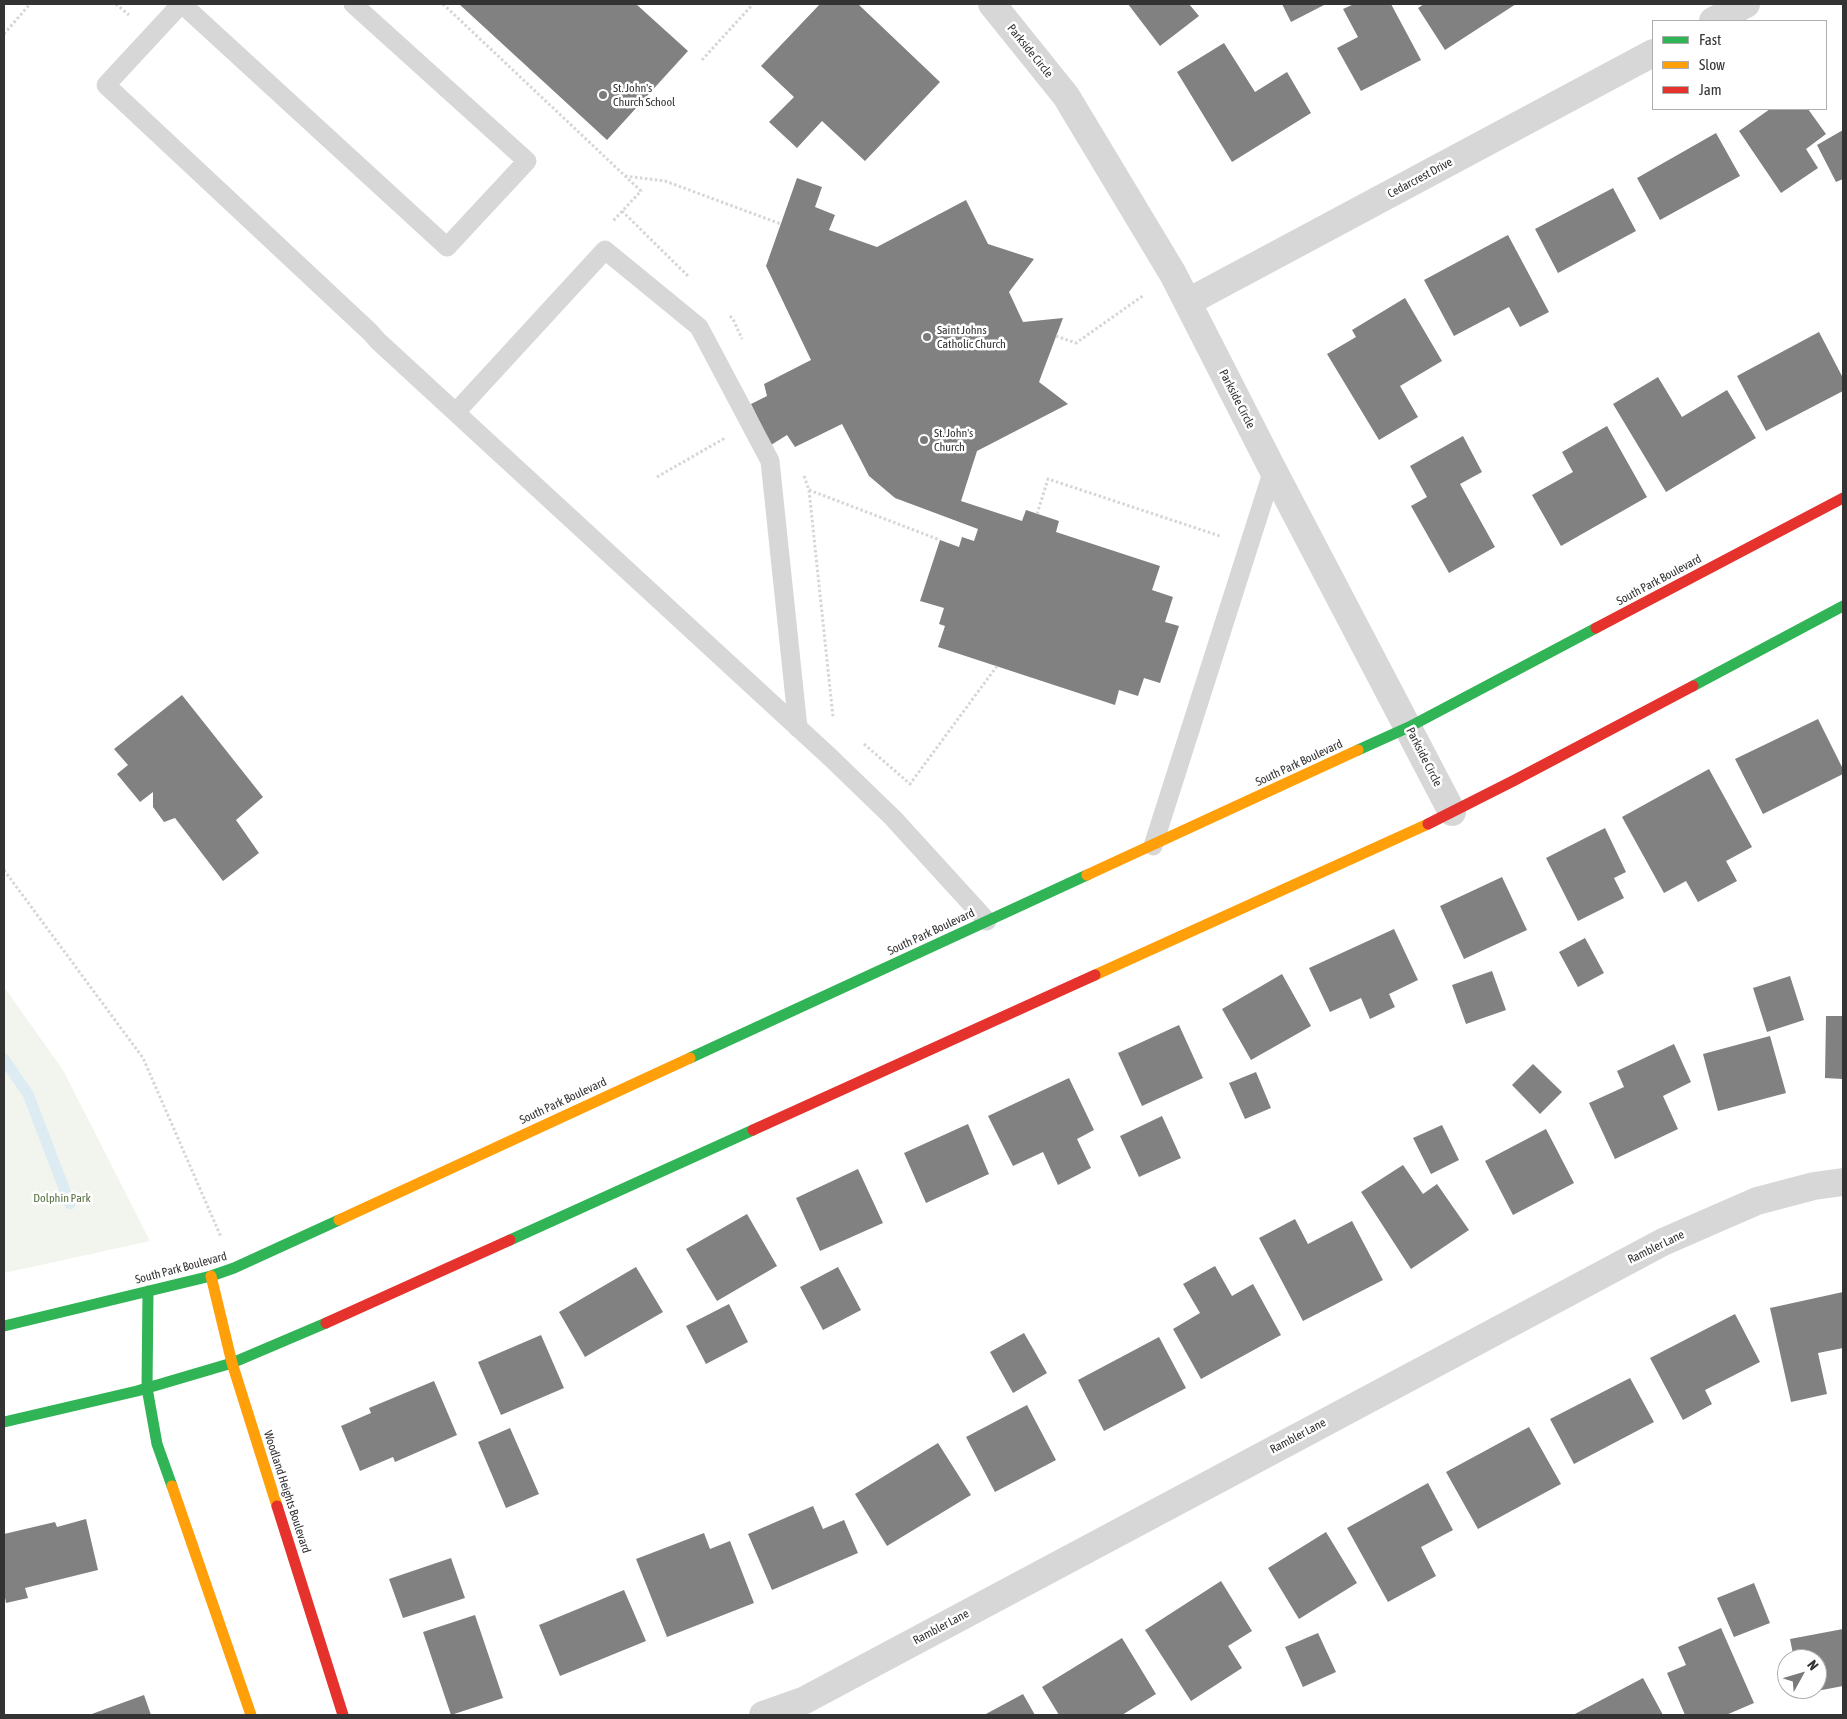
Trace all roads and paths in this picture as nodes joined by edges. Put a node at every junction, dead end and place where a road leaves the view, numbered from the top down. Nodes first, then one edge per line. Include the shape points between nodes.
1 (30, 4) edge
2 (182, 4) edge
3 (352, 4) edge
4 (443, 4) edge
5 (754, 4) edge
6 (992, 4) edge
7 (1746, 4) edge
8 (1715, 20) edge
9 (4, 34) edge
10 (1652, 54) edge
11 (702, 60) dead end
12 (625, 176) junction
13 (613, 221) dead end
14 (781, 224) dead end
15 (1173, 274) junction
16 (1188, 302) junction
17 (1056, 336) dead end
18 (456, 412) junction
19 (750, 424) junction
20 (1273, 470) junction
21 (803, 473) dead end
22 (657, 477) dead end
23 (809, 490) junction
24 (1843, 498) edge
25 (1037, 514) dead end
26 (1223, 537) dead end
27 (940, 540) dead end
28 (1843, 606) edge
29 (998, 666) dead end
30 (833, 718) dead end
31 (1409, 727) junction
32 (798, 728) junction
33 (861, 742) dead end
34 (1452, 812) junction
35 (1153, 846) junction
36 (4, 870) edge
37 (987, 921) junction
38 (1843, 1182) edge
39 (234, 1268) junction
40 (211, 1276) junction
41 (148, 1291) junction
42 (4, 1326) edge
43 (232, 1363) junction
44 (147, 1388) junction
45 (4, 1422) edge
46 (251, 1715) edge
47 (343, 1715) edge
48 (763, 1715) edge

1 - 9 path
2 - 3 lane via 447,247 527,161
2 - 18 lane via 106,85
4 - 12 path
5 - 11 path
6 - 15 street, Parkside Circle via 1066,96
7 - 8 street
10 - 16 street, Cedarcrest Drive
12 - 13 path via 641,191
12 - 14 path via 665,181
15 - 16 street, Parkside Circle
15 - 17 path via 1076,343
16 - 20 street, Parkside Circle
18 - 19 lane via 605,250 699,327
18 - 32 lane
19 - 22 path
19 - 32 lane via 770,460
20 - 31 street, Parkside Circle
20 - 35 lane
21 - 23 path
23 - 27 path
23 - 30 path
24 - 31 street, South Park Boulevard
25 - 26 path via 1048,479
28 - 34 street
29 - 33 path via 910,784
31 - 34 street, Parkside Circle
31 - 35 street, South Park Boulevard
32 - 37 lane via 893,818
34 - 43 street
35 - 37 street, South Park Boulevard
36 - 39 path via 143,1058
37 - 39 street, South Park Boulevard
38 - 48 street, Rambler Lane via 1757,1201 1663,1242 803,1701
39 - 40 street, South Park Boulevard
40 - 41 street, South Park Boulevard
40 - 43 street, Woodland Heights Boulevard
41 - 42 street, South Park Boulevard
41 - 44 street
43 - 44 street
43 - 47 street, Woodland Heights Boulevard
44 - 45 street
44 - 46 street via 157,1444

